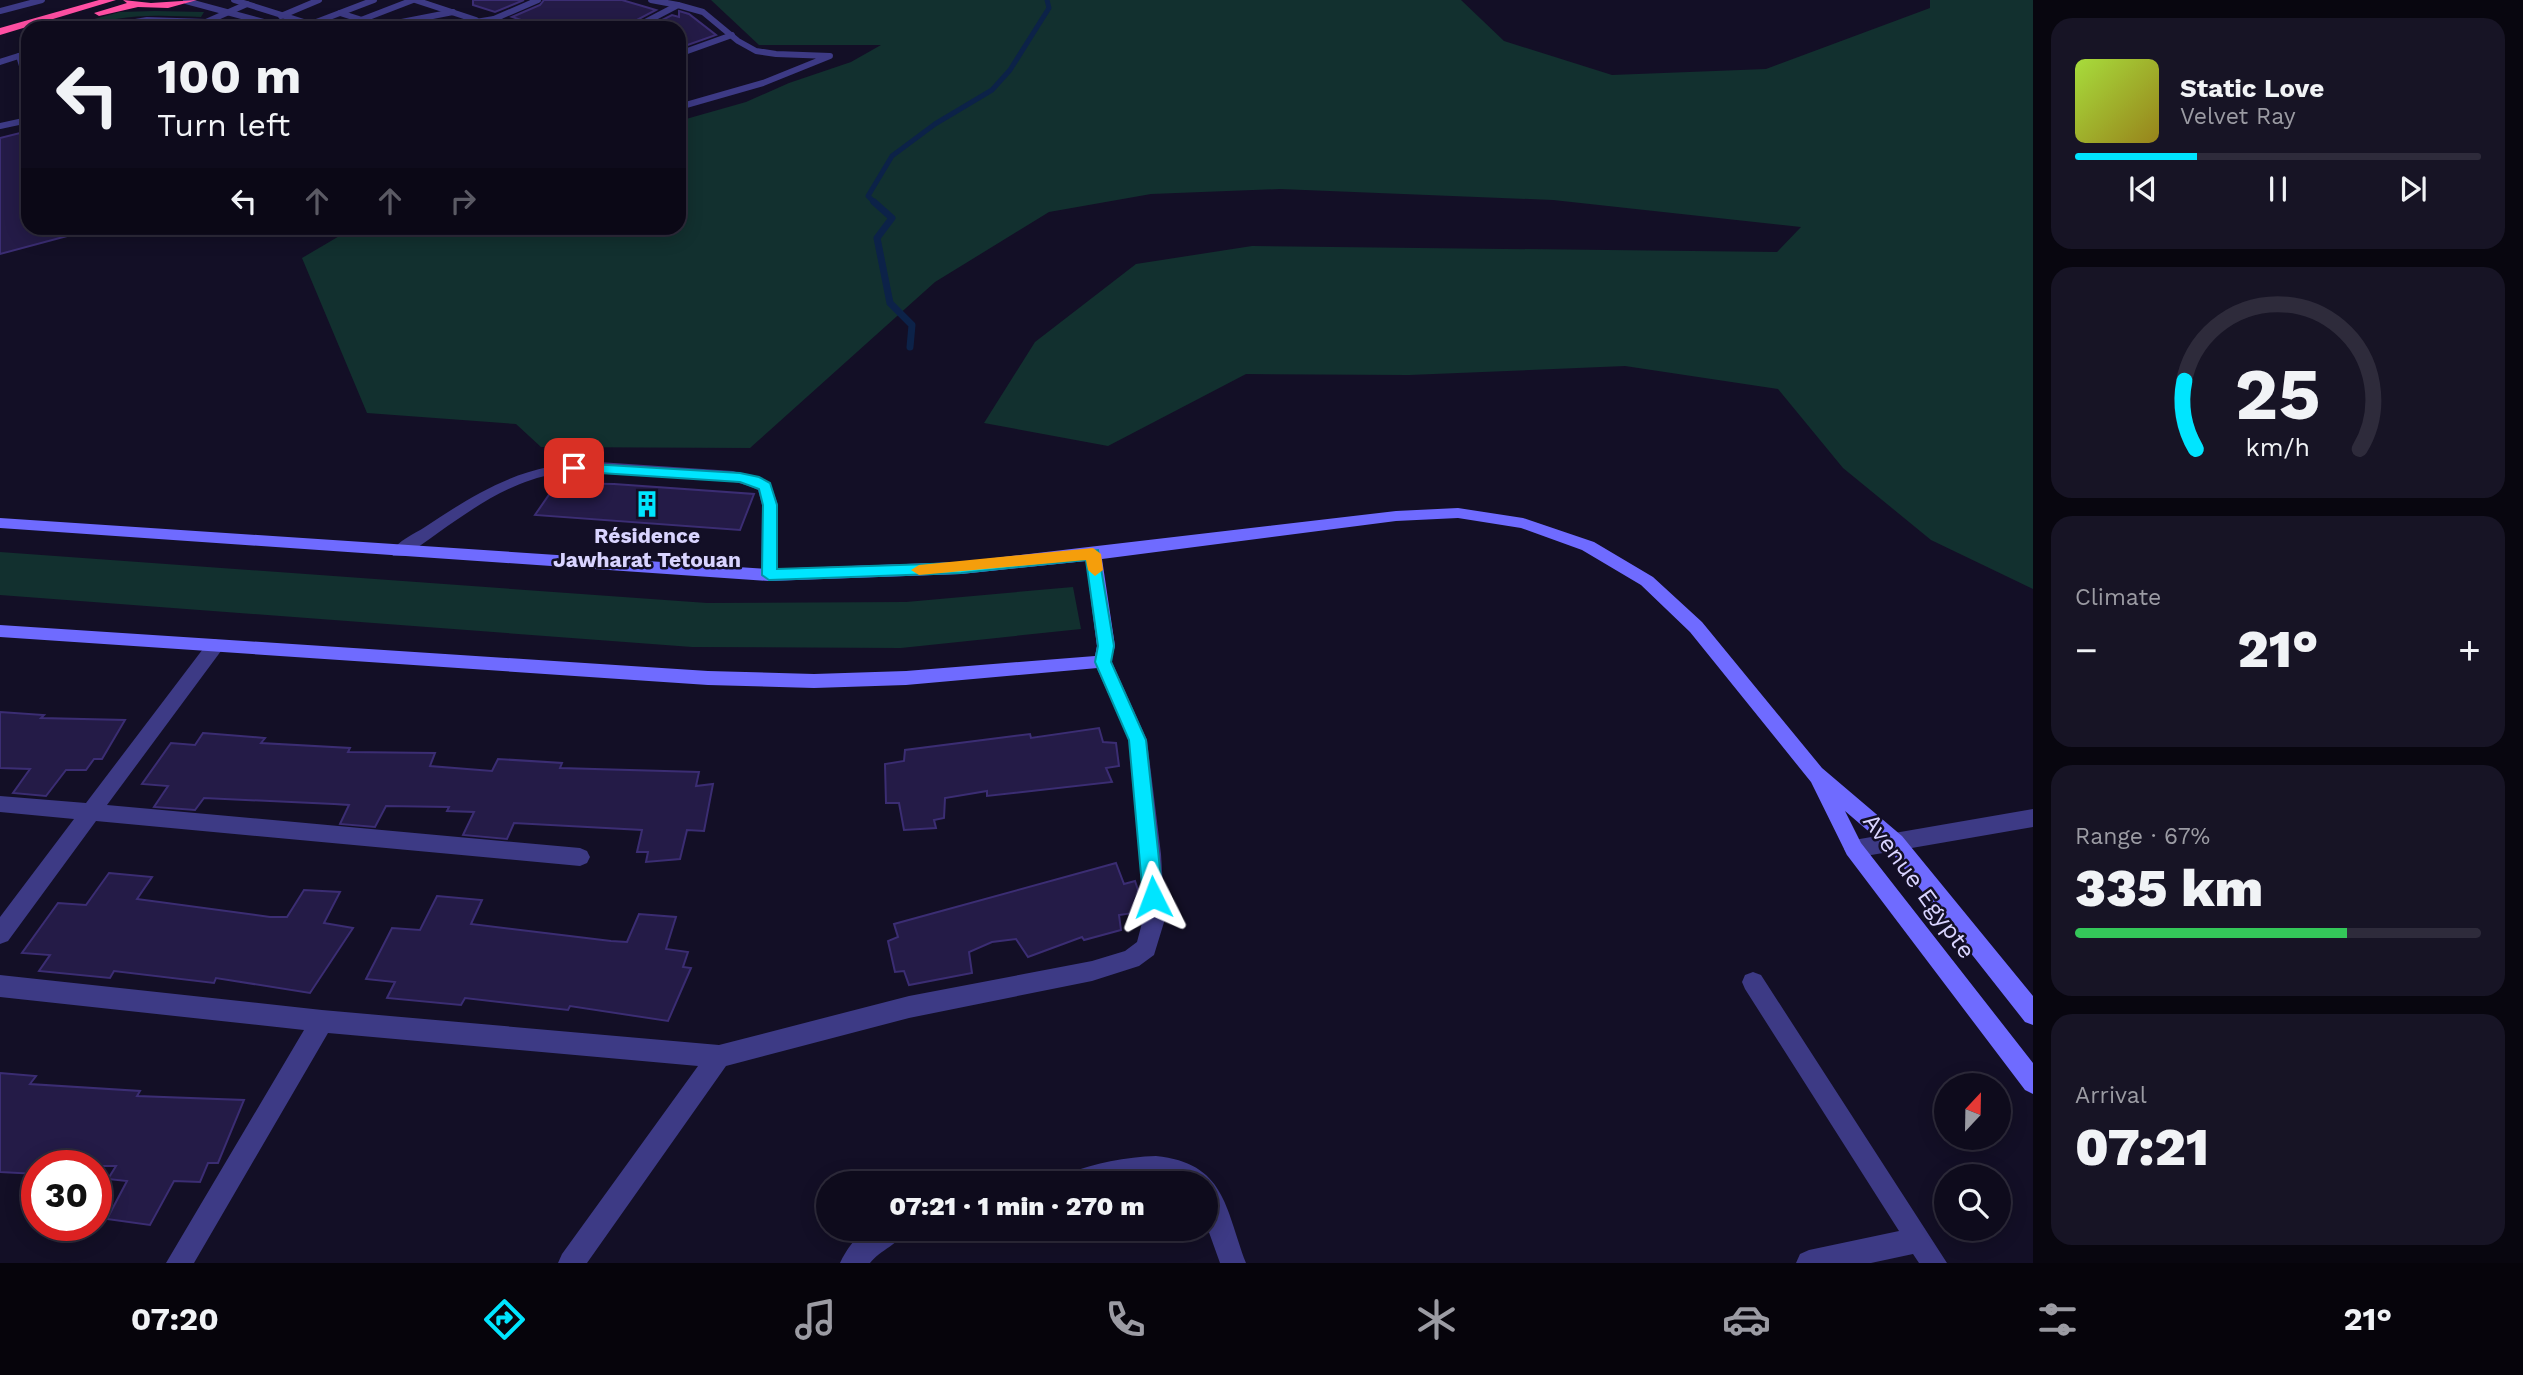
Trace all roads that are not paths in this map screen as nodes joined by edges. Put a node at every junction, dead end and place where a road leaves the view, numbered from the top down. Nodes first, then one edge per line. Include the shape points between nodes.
1 (42, 0) edge
2 (111, 0) edge
3 (319, 0) edge
4 (374, 0) edge
5 (414, 0) edge
6 (538, 0) edge
7 (651, 0) edge
8 (189, 1) edge
9 (242, 1) edge
10 (133, 2) edge
11 (308, 2) edge
12 (678, 5) junction
13 (435, 6) junction
14 (0, 11) edge
15 (230, 11) junction
16 (453, 12) junction
17 (340, 13) junction
18 (284, 15) junction
19 (494, 19) junction
20 (361, 20) junction
21 (38, 21) edge
22 (68, 21) edge
23 (141, 21) edge
24 (165, 21) edge
25 (208, 21) edge
26 (263, 21) edge
27 (269, 21) edge
28 (302, 21) edge
29 (319, 21) edge
30 (364, 21) edge
31 (401, 21) edge
32 (407, 21) edge
33 (478, 21) joint
34 (498, 21) edge
35 (647, 21) edge
36 (21, 26) edge
37 (0, 32) edge
38 (21, 34) edge
39 (732, 35) junction
40 (0, 40) edge
41 (686, 51) edge
42 (21, 53) edge
43 (19, 56) joint
44 (0, 59) edge
45 (21, 63) edge
46 (686, 105) edge
47 (21, 122) edge
48 (0, 126) edge
49 (0, 523) edge
50 (399, 552) junction
51 (1093, 554) junction
52 (769, 575) junction
53 (0, 631) edge
54 (215, 646) junction
55 (1103, 662) junction
56 (1815, 774) junction
57 (0, 804) edge
58 (91, 812) junction
59 (2033, 818) edge
60 (1895, 842) junction
61 (1854, 849) junction
62 (580, 857) dead end
63 (0, 934) edge
64 (1753, 982) dead end
65 (0, 986) edge
66 (2033, 1014) edge
67 (322, 1021) junction
68 (719, 1056) junction
69 (2033, 1082) edge
70 (1129, 1171) edge
71 (1182, 1171) edge
72 (1218, 1222) edge
73 (1919, 1240) junction
74 (872, 1241) edge
75 (179, 1263) edge
76 (571, 1263) edge
77 (853, 1263) edge
78 (1233, 1263) edge
79 (1809, 1263) edge
80 (1934, 1263) edge

1 - 14 lane
2 - 21 highway
3 - 11 lane
4 - 17 lane
5 - 13 lane
5 - 20 lane
6 - 19 lane
7 - 12 lane
8 - 10 highway via 163,5
8 - 15 lane
9 - 15 lane
9 - 18 lane
10 - 22 highway
11 - 18 lane
12 - 35 lane
12 - 39 lane via 706,12
13 - 16 lane
13 - 31 lane
15 - 25 lane
15 - 26 lane
16 - 32 lane
16 - 33 lane
17 - 20 lane
17 - 29 lane
18 - 27 lane
18 - 28 lane
19 - 33 lane
19 - 34 lane
20 - 30 lane
23 - 24 lane
36 - 37 highway
38 - 40 highway
39 - 41 lane
39 - 46 lane via 757,51 830,56 773,80
42 - 44 lane
43 - 44 lane
43 - 45 lane
47 - 48 lane
49 - 50 street
50 - 52 street
50 - 52 street via 479,500 542,471 617,469 740,477 765,486 770,505
51 - 52 street via 961,568
51 - 55 street via 1106,646
51 - 56 street via 1396,516 1458,513 1523,523 1588,546 1647,581 1696,627
53 - 54 street
54 - 55 street via 814,681
54 - 58 street
55 - 68 street via 1138,740 1154,919 1146,948 1131,959 1092,971 909,1007
56 - 60 street, Avenue Egypte
56 - 61 street, Avenue Egypte
57 - 58 street
58 - 62 street
58 - 63 street
59 - 60 street
60 - 61 street
60 - 66 street, Avenue Egypte
61 - 69 street, Avenue Egypte
64 - 73 street
65 - 67 street
67 - 68 street
67 - 75 street
68 - 76 street
70 - 71 street via 1160,1167
72 - 78 street
73 - 79 street
73 - 80 street
74 - 77 street

